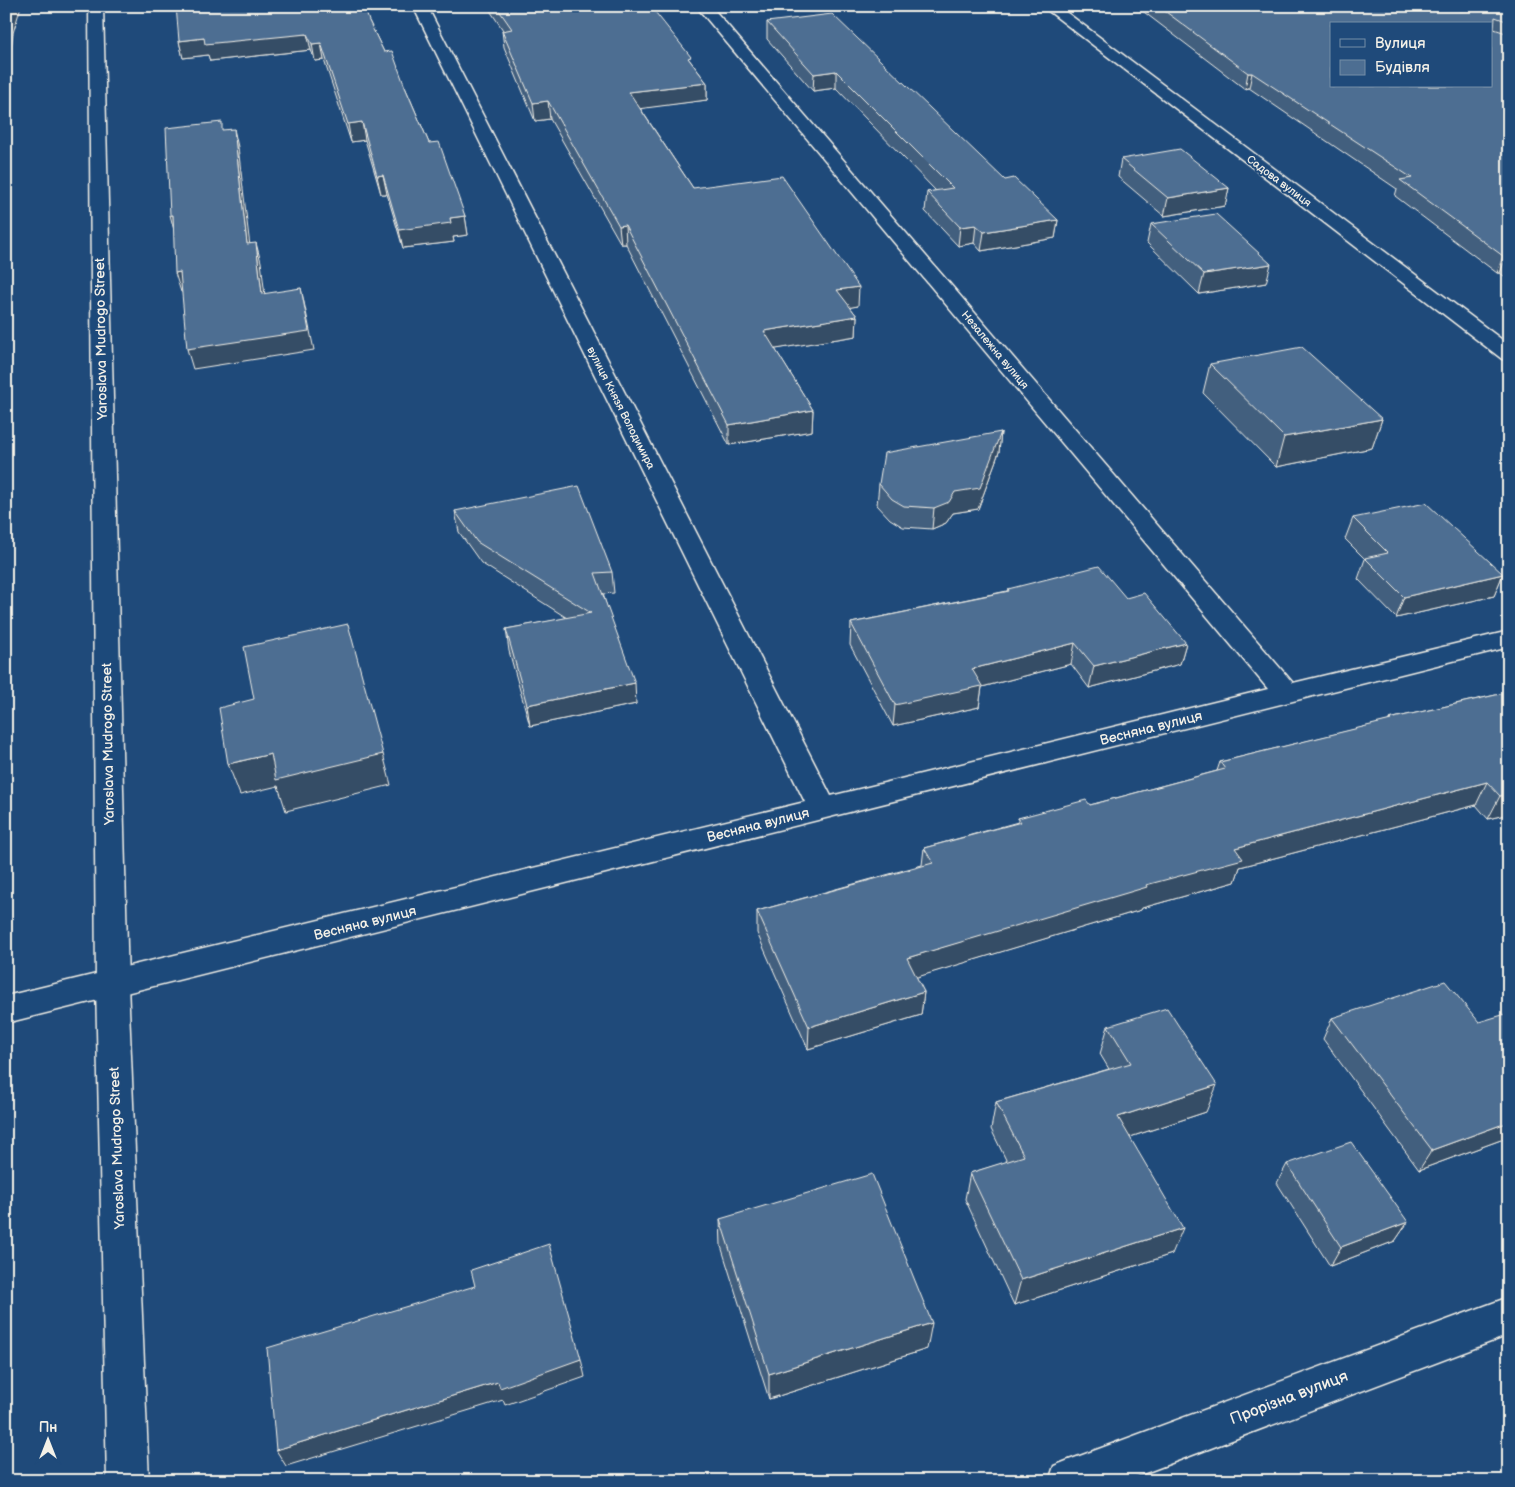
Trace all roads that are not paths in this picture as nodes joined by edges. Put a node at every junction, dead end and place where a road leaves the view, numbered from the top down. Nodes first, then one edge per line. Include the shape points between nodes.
1 (96, 6) edge
2 (420, 6) edge
3 (702, 6) edge
4 (1049, 6) edge
5 (1509, 355) edge
6 (1509, 639) edge
7 (1287, 694) junction
8 (823, 809) junction
9 (112, 985) junction
10 (6, 1010) edge
11 (1509, 1316) edge
12 (128, 1481) edge
13 (1069, 1481) edge

1 - 9 street, Yaroslava Mudrogo Street
2 - 8 street, вулиця Князя Володимира
3 - 7 street, Незалежна вулиця
4 - 5 street, Садова вулиця
6 - 7 street, Весняна вулиця
7 - 8 street, Весняна вулиця
8 - 9 street, Весняна вулиця
9 - 10 street, Весняна вулиця
9 - 12 street, Yaroslava Mudrogo Street
11 - 13 street, Прорізна вулиця

